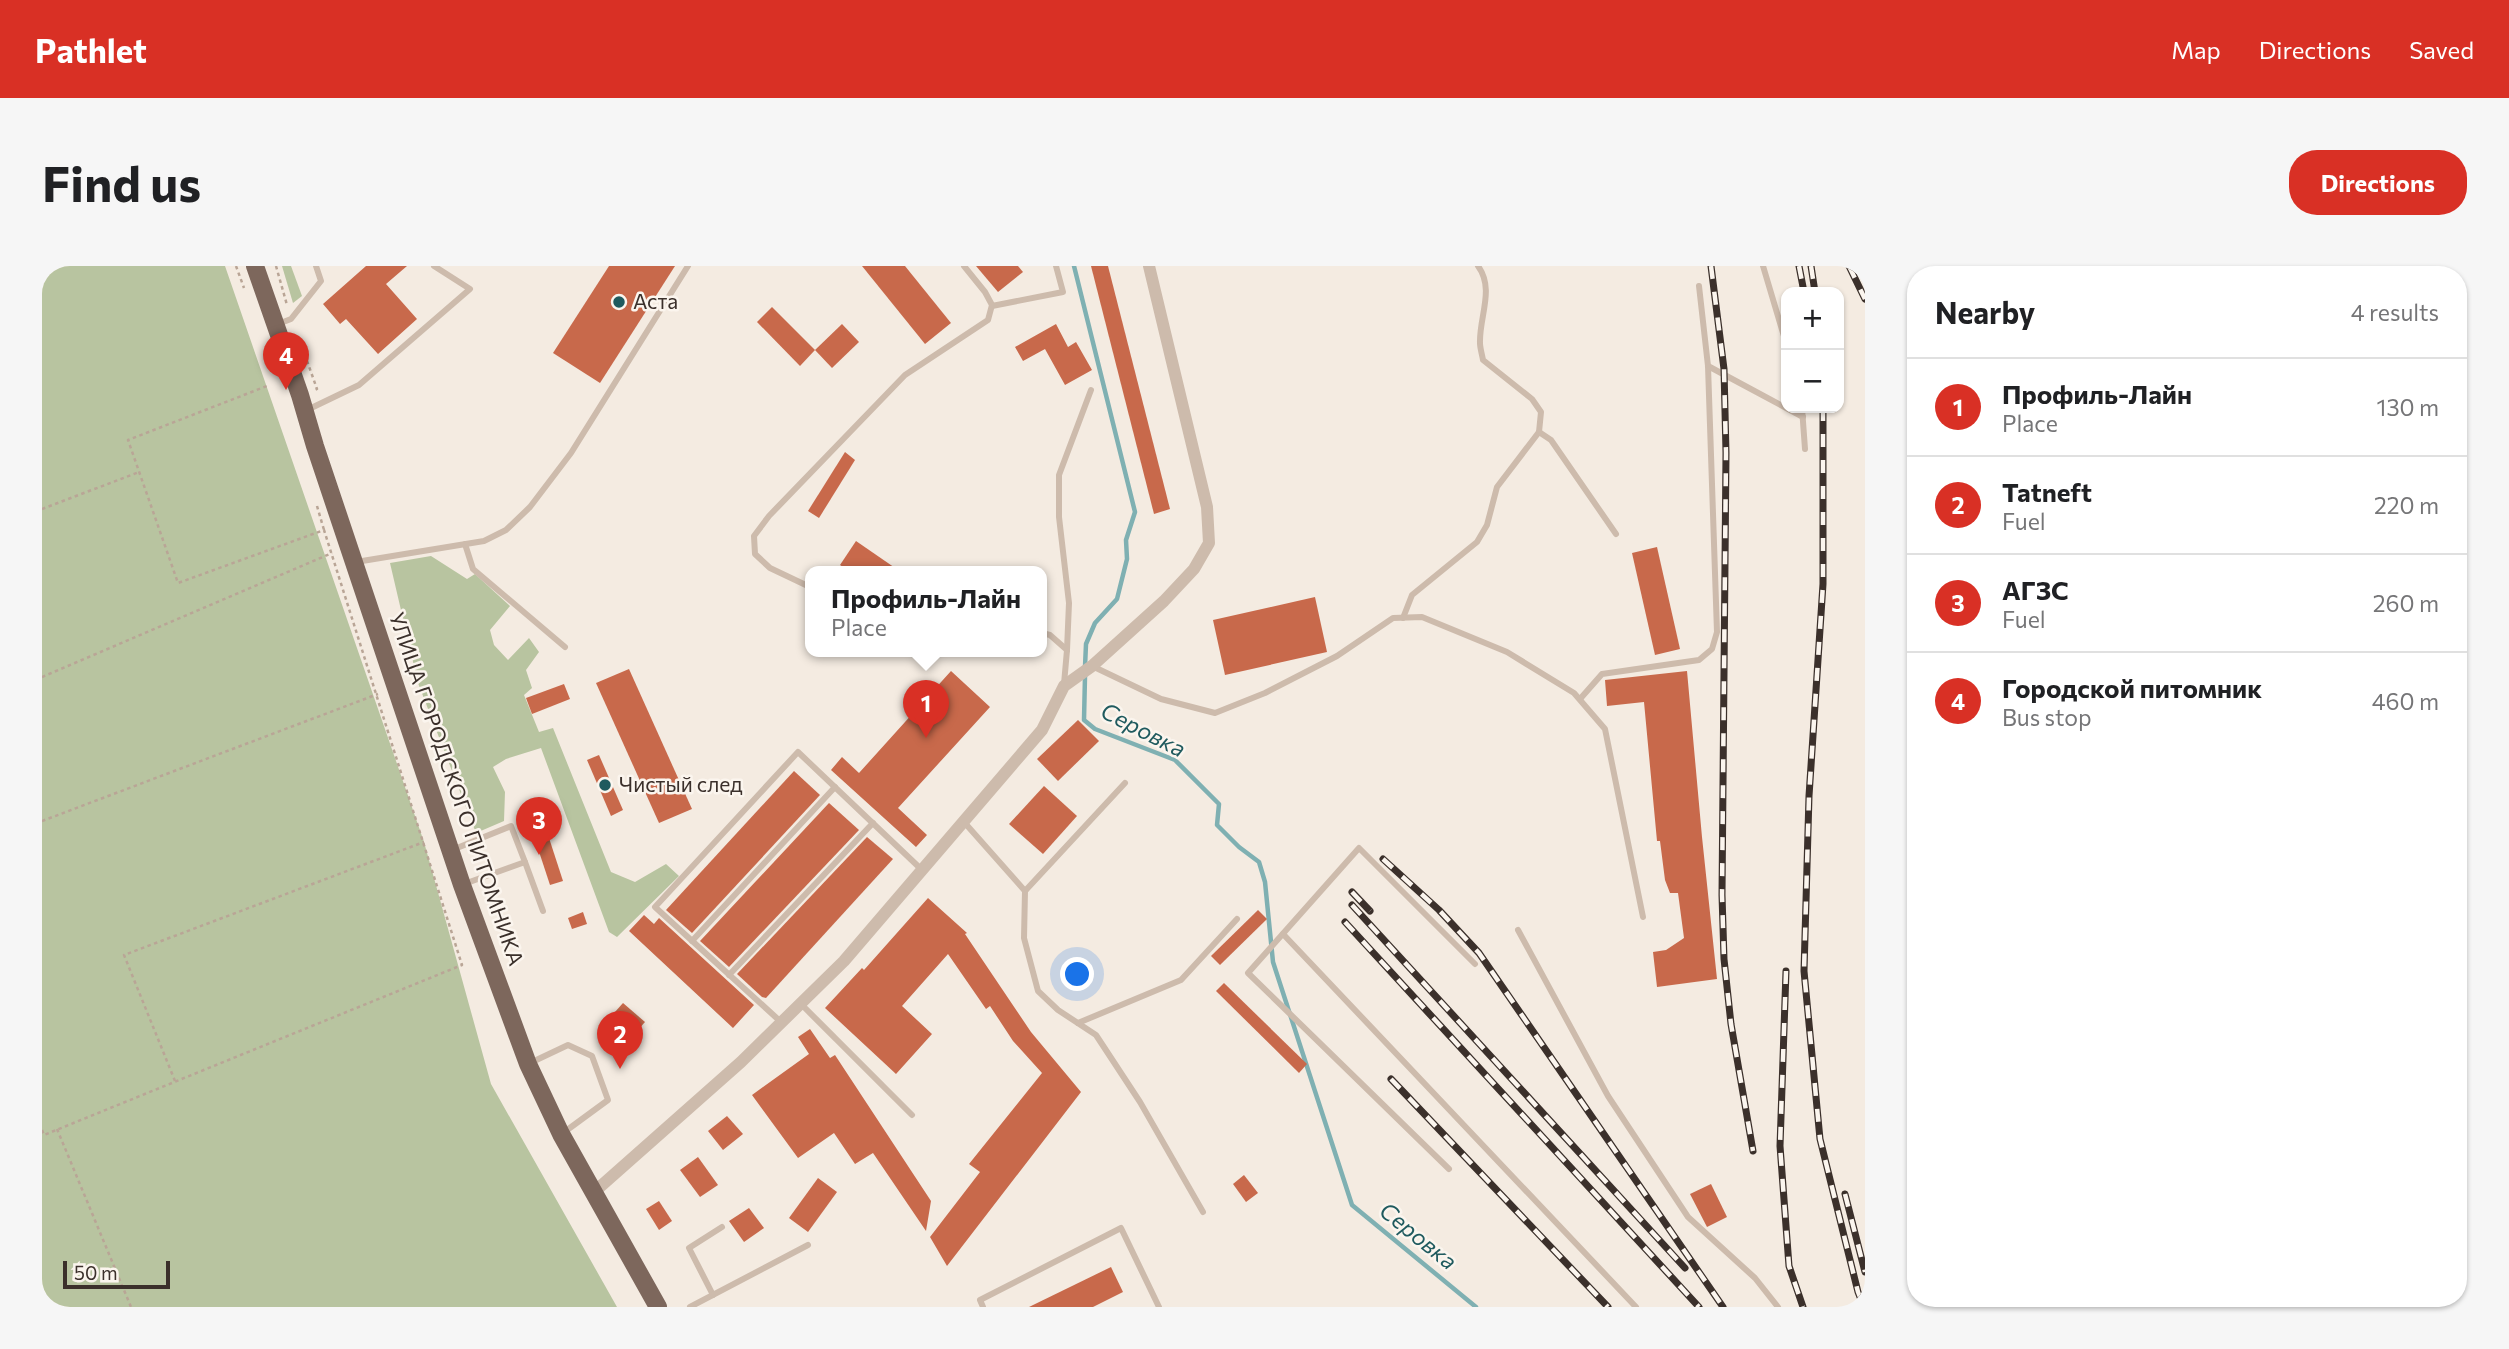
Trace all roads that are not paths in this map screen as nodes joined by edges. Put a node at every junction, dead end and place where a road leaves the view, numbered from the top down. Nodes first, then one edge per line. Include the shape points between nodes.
1 (255, 266) edge
2 (316, 266) edge
3 (434, 266) edge
4 (688, 266) edge
5 (964, 266) edge
6 (1056, 266) edge
7 (1149, 266) edge
8 (1478, 266) edge
9 (1763, 266) edge
10 (1699, 286) dead end
11 (992, 306) junction
12 (275, 325) junction
13 (1781, 326) edge
14 (1708, 366) junction
15 (1091, 390) dead end
16 (305, 410) junction
17 (1803, 413) edge
18 (1803, 417) junction
19 (1539, 432) junction
20 (1805, 449) dead end
21 (1616, 534) dead end
22 (466, 544) junction
23 (354, 563) junction
24 (805, 585) edge
25 (1403, 618) junction
26 (1047, 634) edge
27 (565, 647) dead end
28 (1067, 650) junction
29 (1092, 666) junction
30 (1064, 686) junction
31 (1580, 699) junction
32 (1125, 783) dead end
33 (835, 787) junction
34 (962, 821) junction
35 (873, 823) junction
36 (451, 850) junction
37 (525, 862) junction
38 (921, 869) junction
39 (462, 885) junction
40 (1025, 891) junction
41 (543, 911) dead end
42 (1643, 917) dead end
43 (1237, 919) dead end
44 (1518, 930) dead end
45 (1283, 934) junction
46 (692, 941) junction
47 (1475, 964) dead end
48 (729, 975) junction
49 (800, 1003) junction
50 (780, 1022) junction
51 (1078, 1023) junction
52 (528, 1065) junction
53 (912, 1115) dead end
54 (561, 1134) junction
55 (1449, 1169) dead end
56 (593, 1193) junction
57 (1203, 1212) dead end
58 (722, 1227) dead end
59 (808, 1245) dead end
60 (713, 1295) junction
61 (658, 1307) edge
62 (690, 1307) edge
63 (983, 1307) edge
64 (1159, 1307) edge
65 (1636, 1307) edge
66 (1778, 1307) edge

1 - 12 main road, УЛИЦА ГОРОДСКОГО ПИТОМНИКА
2 - 12 lane via 321,281 291,319
3 - 16 lane via 470,289 359,385
4 - 22 lane via 571,453 530,507 506,530
5 - 11 lane
6 - 11 lane via 1063,292
7 - 29 street via 1207,508 1209,543 1194,569 1164,601
8 - 19 lane via 1486,292 1480,342 1483,360 1532,399 1541,412
9 - 13 lane
10 - 14 lane
11 - 24 lane via 988,320 905,375 754,536 755,554 770,568
12 - 16 main road, УЛИЦА ГОРОДСКОГО ПИТОМНИКА
14 - 18 lane
14 - 31 lane via 1717,632 1712,649 1699,660 1602,674
15 - 28 lane via 1059,475 1069,603
16 - 23 main road, УЛИЦА ГОРОДСКОГО ПИТОМНИКА
17 - 18 lane
18 - 20 lane
19 - 21 lane via 1551,440
19 - 25 lane via 1497,487 1487,525 1477,542 1412,595
22 - 23 lane
22 - 27 lane via 473,569
23 - 36 main road, УЛИЦА ГОРОДСКОГО ПИТОМНИКА
25 - 29 lane via 1393,618 1325,662 1215,713 1161,699
25 - 31 lane via 1422,617 1507,652
26 - 28 lane
28 - 30 lane
29 - 30 street
30 - 34 street via 1042,730
31 - 42 lane via 1605,729
32 - 40 lane
33 - 35 lane
33 - 46 lane
33 - 46 lane via 798,752 655,907
34 - 38 street
34 - 40 lane
35 - 38 lane
35 - 48 lane
36 - 37 lane via 511,826
36 - 39 main road, УЛИЦА ГОРОДСКОГО ПИТОМНИКА
37 - 39 lane
37 - 41 lane
38 - 49 street via 844,961
39 - 52 main road, УЛИЦА ГОРОДСКОГО ПИТОМНИКА
40 - 51 lane via 1024,938 1038,990
43 - 51 lane via 1181,980
44 - 66 lane via 1608,1096 1688,1217 1755,1278
45 - 47 lane via 1359,848
45 - 55 lane via 1248,973
45 - 65 lane
46 - 48 lane
48 - 50 lane
49 - 50 street
49 - 53 lane
50 - 56 street
51 - 57 lane via 1096,1035
52 - 54 main road, УЛИЦА ГОРОДСКОГО ПИТОМНИКА
52 - 54 lane via 568,1045 592,1056 608,1100
54 - 56 main road, УЛИЦА ГОРОДСКОГО ПИТОМНИКА
56 - 61 main road, УЛИЦА ГОРОДСКОГО ПИТОМНИКА
58 - 60 lane via 689,1248
59 - 60 lane
60 - 62 lane
63 - 64 lane via 979,1300 1121,1228

